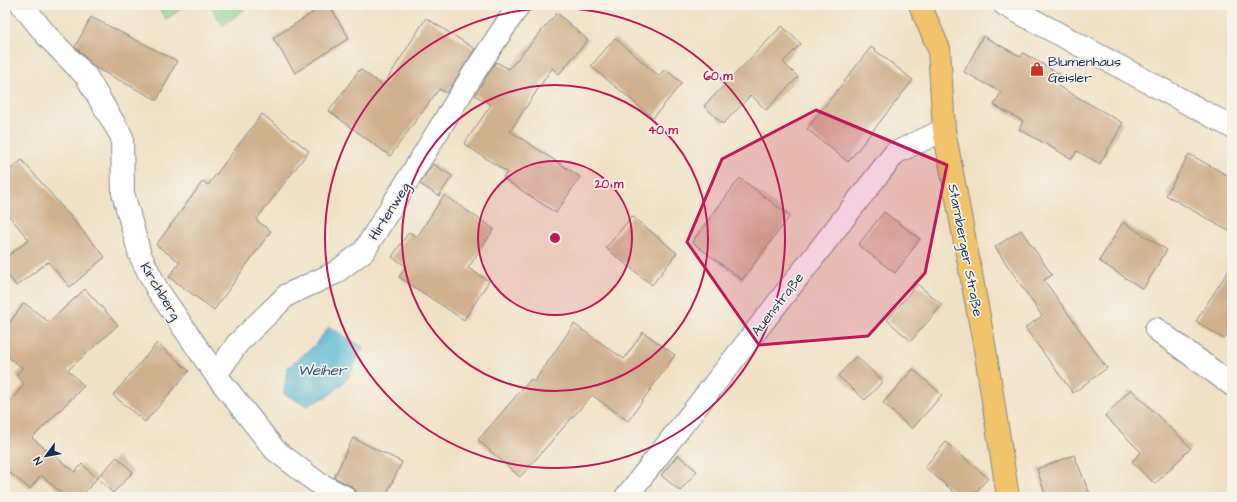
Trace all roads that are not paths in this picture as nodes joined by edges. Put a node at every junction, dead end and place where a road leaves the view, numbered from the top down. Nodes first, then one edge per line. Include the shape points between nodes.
1 (22, 5) edge
2 (519, 5) edge
3 (920, 5) edge
4 (1005, 5) edge
5 (1232, 127) edge
6 (944, 130) junction
7 (1156, 329) dead end
8 (216, 375) junction
9 (1232, 385) edge
10 (344, 497) edge
11 (626, 497) edge
12 (1008, 497) edge

1 - 8 street, Kirchberg via 47,36 86,76 122,137 123,193 140,255 157,289
2 - 8 street, Hirtenweg via 364,251 335,273 287,295 236,344
3 - 6 main road, Starnberger Straße via 939,49
4 - 5 street
6 - 11 street, Auenstraße via 895,153
6 - 12 main road, Starnberger Straße via 985,348
7 - 9 street
8 - 10 street, Kirchberg via 275,450 318,483

